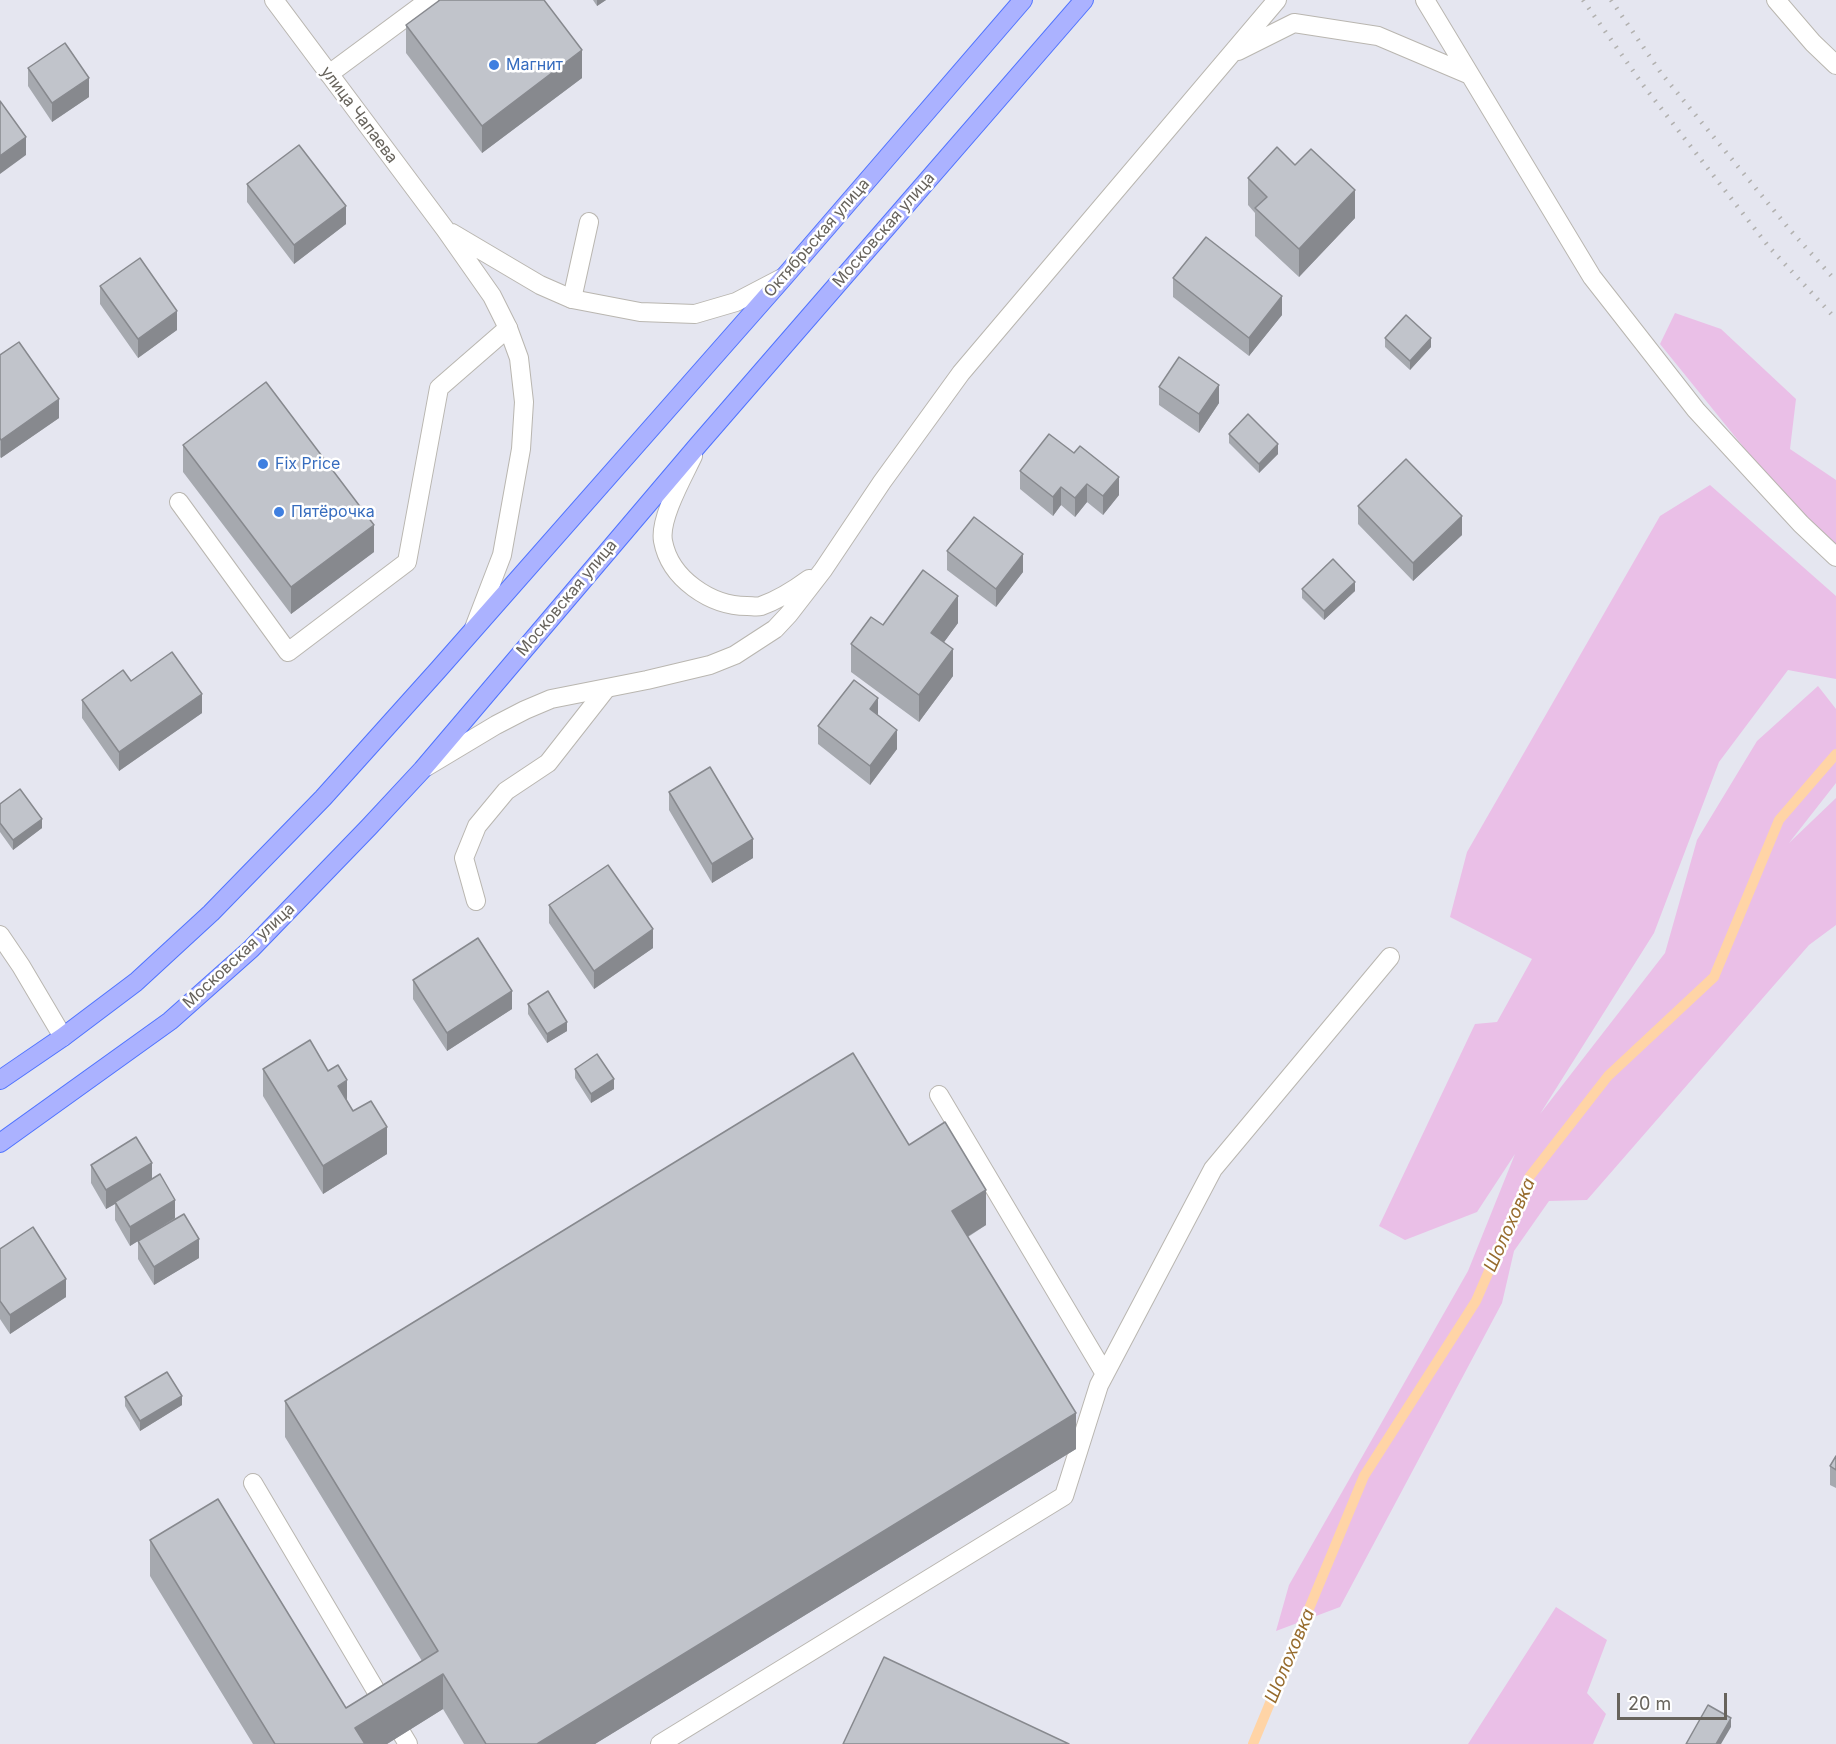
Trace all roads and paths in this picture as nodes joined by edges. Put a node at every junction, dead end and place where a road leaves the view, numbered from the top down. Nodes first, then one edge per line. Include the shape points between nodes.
1 (274, 0) edge
2 (429, 0) edge
3 (1023, 0) edge
4 (1084, 0) edge
5 (1277, 0) edge
6 (1425, 0) edge
7 (1776, 0) edge
8 (1230, 55) junction
9 (1836, 65) edge
10 (329, 74) junction
11 (1470, 75) junction
12 (590, 222) dead end
13 (445, 230) junction
14 (785, 276) junction
15 (572, 299) junction
16 (508, 328) junction
17 (698, 445) junction
18 (180, 502) dead end
19 (1836, 557) edge
20 (823, 570) junction
21 (474, 629) junction
22 (606, 688) junction
23 (422, 770) junction
24 (476, 901) dead end
25 (0, 935) edge
26 (1390, 957) dead end
27 (63, 1037) junction
28 (0, 1080) edge
29 (939, 1095) dead end
30 (0, 1143) edge
31 (1105, 1374) junction
32 (253, 1483) dead end
33 (391, 1716) edge
34 (660, 1744) edge

1 - 10 street, улица Чапаева
2 - 10 street
3 - 14 main road, Октябрьская улица
4 - 17 main road, Московская улица
5 - 8 street
6 - 11 street
7 - 9 street
8 - 11 street via 1294,23 1378,36
8 - 20 street via 962,373
10 - 13 street, улица Чапаева
11 - 19 street via 1592,277 1696,410
12 - 15 street
13 - 15 street
13 - 16 street, улица Чапаева via 492,296
14 - 15 street via 736,302 695,314 640,312
14 - 21 main road, Октябрьская улица
16 - 18 street via 438,388 407,562 288,652
16 - 21 street, улица Чапаева via 519,358 524,402 521,449 502,555
17 - 20 street via 666,514 662,540 671,564 684,579 712,599 736,606 759,606 789,593
17 - 23 main road, Московская улица
20 - 22 street via 775,629 735,655 710,665
21 - 27 main road via 323,798 212,913 136,982
22 - 23 street via 551,699 525,710
22 - 24 street via 548,763 506,791 477,826 464,858
23 - 30 main road, Московская улица via 251,949 170,1021
25 - 27 street
26 - 31 street via 1213,1169
27 - 28 main road
29 - 31 street
31 - 34 street via 1064,1496
32 - 33 street

